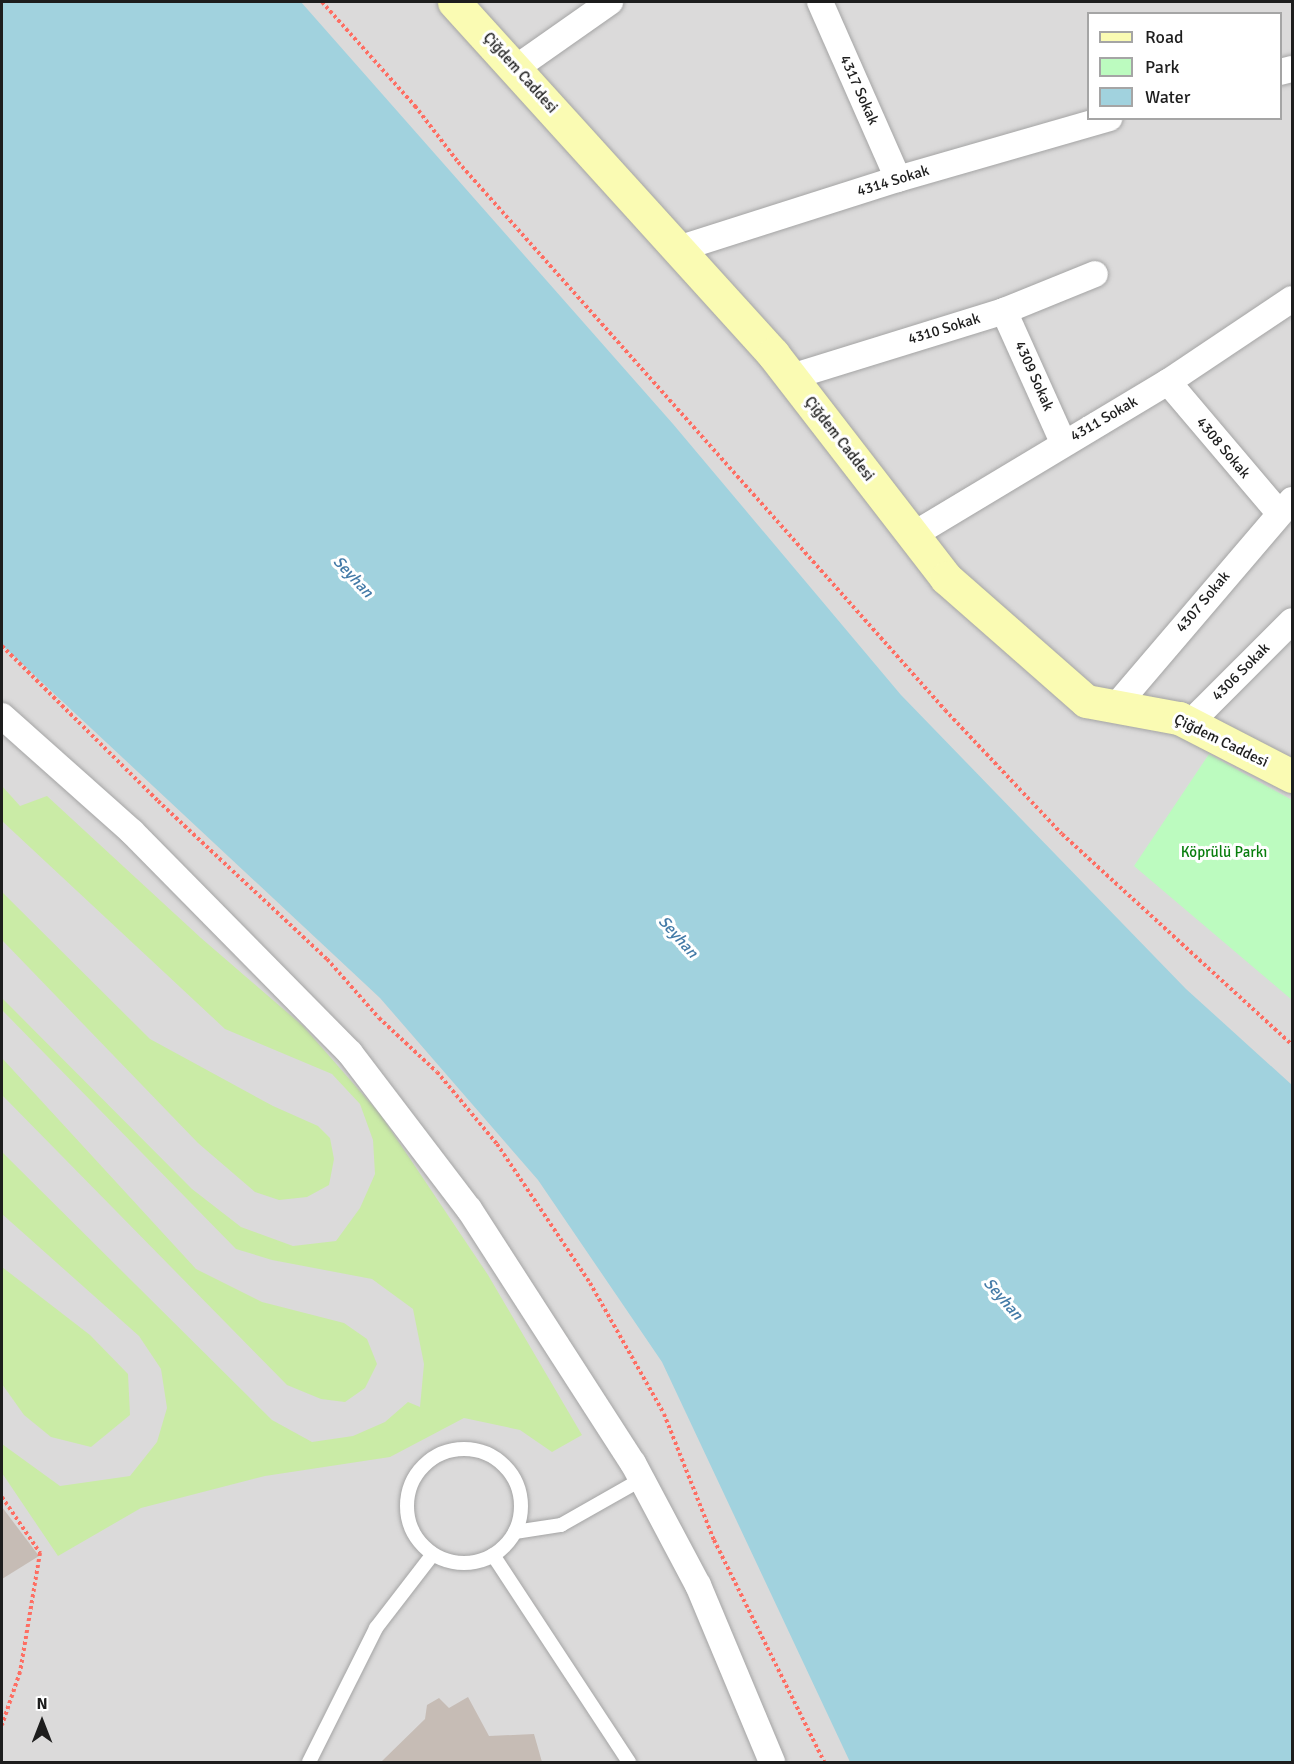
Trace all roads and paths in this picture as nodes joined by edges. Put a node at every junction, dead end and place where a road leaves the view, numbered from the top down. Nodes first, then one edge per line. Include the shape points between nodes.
1 (322, 2) edge
2 (454, 2) edge
3 (610, 2) edge
4 (820, 2) edge
5 (516, 68) junction
6 (1102, 120) edge
7 (898, 179) junction
8 (678, 249) junction
9 (1095, 274) dead end
10 (1293, 299) edge
11 (1004, 311) junction
12 (791, 377) junction
13 (1168, 382) junction
14 (1063, 442) junction
15 (1286, 507) edge
16 (914, 536) junction
17 (1293, 621) edge
18 (1116, 706) junction
19 (2, 716) edge
20 (1190, 723) junction
21 (1293, 776) edge
22 (1293, 1045) edge
23 (642, 1479) junction
24 (2, 1497) edge
25 (515, 1532) junction
26 (433, 1554) junction
27 (493, 1555) junction
28 (2, 1725) edge
29 (309, 1762) edge
30 (628, 1762) edge
31 (772, 1762) edge

1 - 22 path via 415,106 458,162 945,710 1062,834
2 - 5 street, Çiğdem Caddesi
3 - 5 street
4 - 7 street, 4317 Sokak
5 - 8 street, Çiğdem Caddesi
6 - 7 street, 4314 Sokak
7 - 8 street, 4314 Sokak
8 - 12 street, Çiğdem Caddesi
9 - 11 street, 4310 Sokak
10 - 13 street, 4311 Sokak
11 - 12 street, 4310 Sokak
11 - 14 street, 4309 Sokak
12 - 16 street, Çiğdem Caddesi
13 - 14 street, 4311 Sokak
13 - 15 street, 4308 Sokak
14 - 16 street, 4311 Sokak
15 - 18 street, 4307 Sokak
16 - 18 street, Çiğdem Caddesi via 946,578 1086,701
17 - 20 street, 4306 Sokak
18 - 20 street, Çiğdem Caddesi
19 - 23 street via 132,832 350,1053 469,1209
20 - 21 street, Çiğdem Caddesi
23 - 25 lane via 561,1525
23 - 31 street via 698,1585
24 - 28 path via 40,1553 21,1672
25 - 26 lane via 521,1512 520,1492 512,1474 479,1451 459,1449 439,1454 423,1466 412,1483 407,1503 409,1522 418,1540
25 - 27 lane
26 - 27 lane via 452,1562 474,1562
26 - 29 lane via 376,1628
27 - 30 lane

